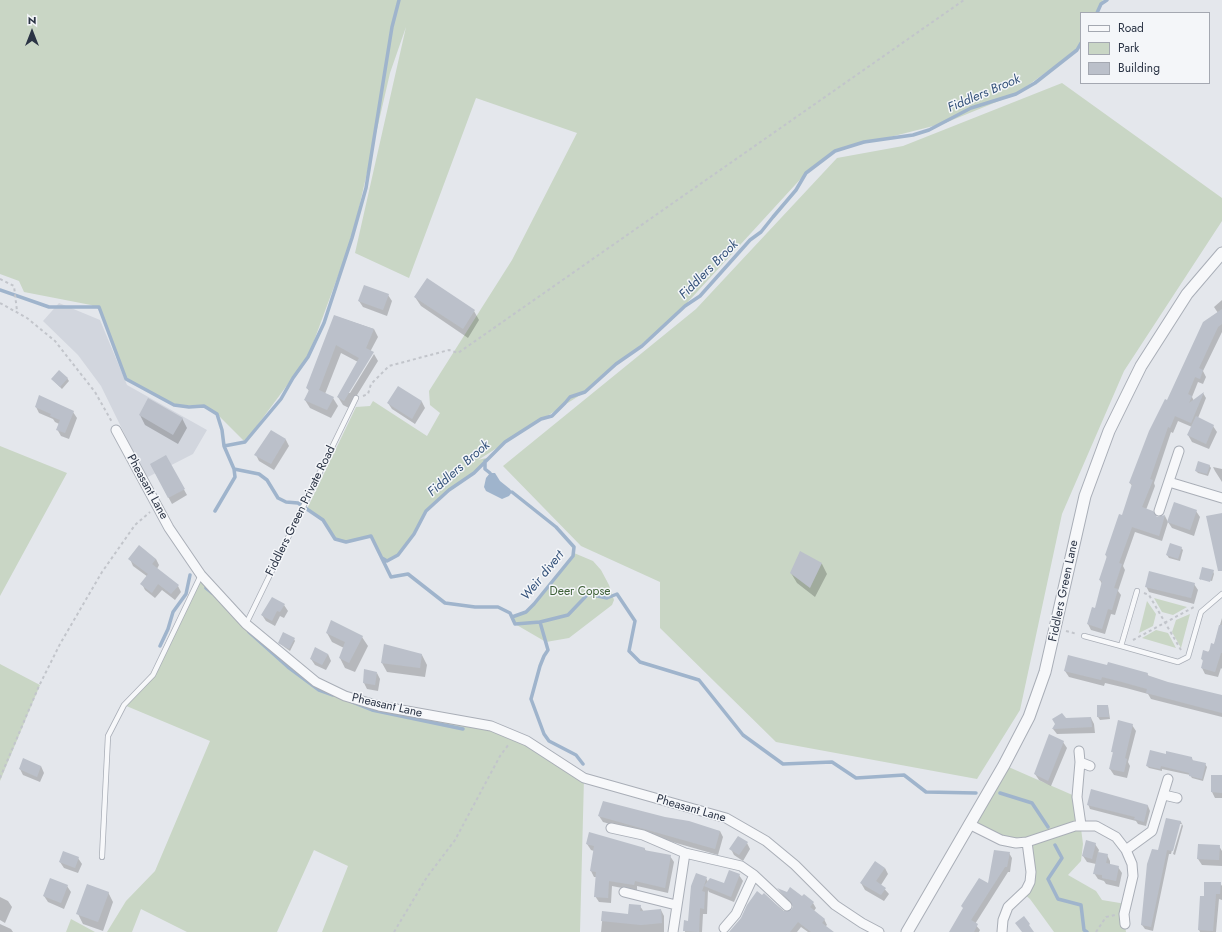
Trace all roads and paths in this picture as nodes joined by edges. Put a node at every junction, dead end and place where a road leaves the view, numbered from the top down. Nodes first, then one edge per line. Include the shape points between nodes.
1 (964, 0) edge
2 (1222, 253) edge
3 (0, 279) edge
4 (0, 303) edge
5 (17, 312) junction
6 (356, 398) joint
7 (116, 430) joint
8 (1179, 451) dead end
9 (1169, 482) junction
10 (1222, 498) edge
11 (157, 506) junction
12 (1159, 511) dead end
13 (201, 575) junction
14 (1137, 592) joint
15 (1222, 594) edge
16 (1203, 609) junction
17 (246, 624) junction
18 (1166, 624) junction
19 (1056, 629) junction
20 (1084, 636) joint
21 (1121, 646) junction
22 (1186, 659) junction
23 (514, 734) junction
24 (1079, 751) dead end
25 (1080, 762) junction
26 (1090, 766) dead end
27 (0, 778) edge
28 (1168, 779) dead end
29 (1164, 795) junction
30 (1177, 798) dead end
31 (969, 824) junction
32 (1081, 825) junction
33 (611, 828) dead end
34 (1027, 842) junction
35 (1126, 850) junction
36 (685, 852) junction
37 (102, 857) dead end
38 (754, 875) junction
39 (624, 892) dead end
40 (676, 905) junction
41 (787, 906) dead end
42 (1124, 914) junction
43 (1125, 924) dead end
44 (724, 928) dead end
45 (394, 932) edge
46 (673, 932) edge
47 (879, 932) edge
48 (907, 932) edge
49 (1002, 932) edge
50 (1096, 932) edge

1 - 6 path via 458,353 450,350 389,366 371,384 368,394
2 - 19 street, Fiddlers Green Lane via 1187,294 1141,366 1109,430 1085,496
3 - 5 path via 14,286
4 - 5 path
5 - 7 path via 41,328 64,350 95,392
6 - 17 lane, Fiddlers Green Private Road
7 - 11 street, Pheasant Lane
8 - 9 street
9 - 10 street
9 - 12 street
11 - 13 street, Pheasant Lane via 182,549
11 - 27 path via 135,525 102,572 64,637 39,686
13 - 17 street, Pheasant Lane
13 - 37 lane via 153,674 124,705 108,736
14 - 18 path via 1149,595
14 - 21 lane
15 - 16 lane
16 - 18 path via 1194,607
16 - 22 lane
17 - 23 street, Pheasant Lane via 304,674 345,696 379,706 491,726
18 - 21 path
18 - 22 path
19 - 20 path
19 - 31 street, Fiddlers Green Lane via 1045,672 1029,717
20 - 21 lane
21 - 22 lane via 1175,662
23 - 45 path via 455,840 427,877
23 - 47 street, Pheasant Lane via 584,778 714,814 745,827 781,852 835,905
24 - 25 street
25 - 26 street
25 - 32 street via 1077,797
28 - 29 street
29 - 30 street
29 - 35 street via 1152,831
31 - 34 street via 1008,842
31 - 48 street, Fiddlers Green Lane
32 - 34 street
32 - 35 street via 1096,826 1110,832
33 - 36 street via 643,836
34 - 49 street via 1030,882 1026,890 1008,907
35 - 42 street via 1132,864 1133,876
36 - 38 street via 742,866
36 - 40 street
38 - 41 street
38 - 44 street via 736,914
39 - 40 street
40 - 46 street
42 - 43 street
42 - 50 path via 1106,916

